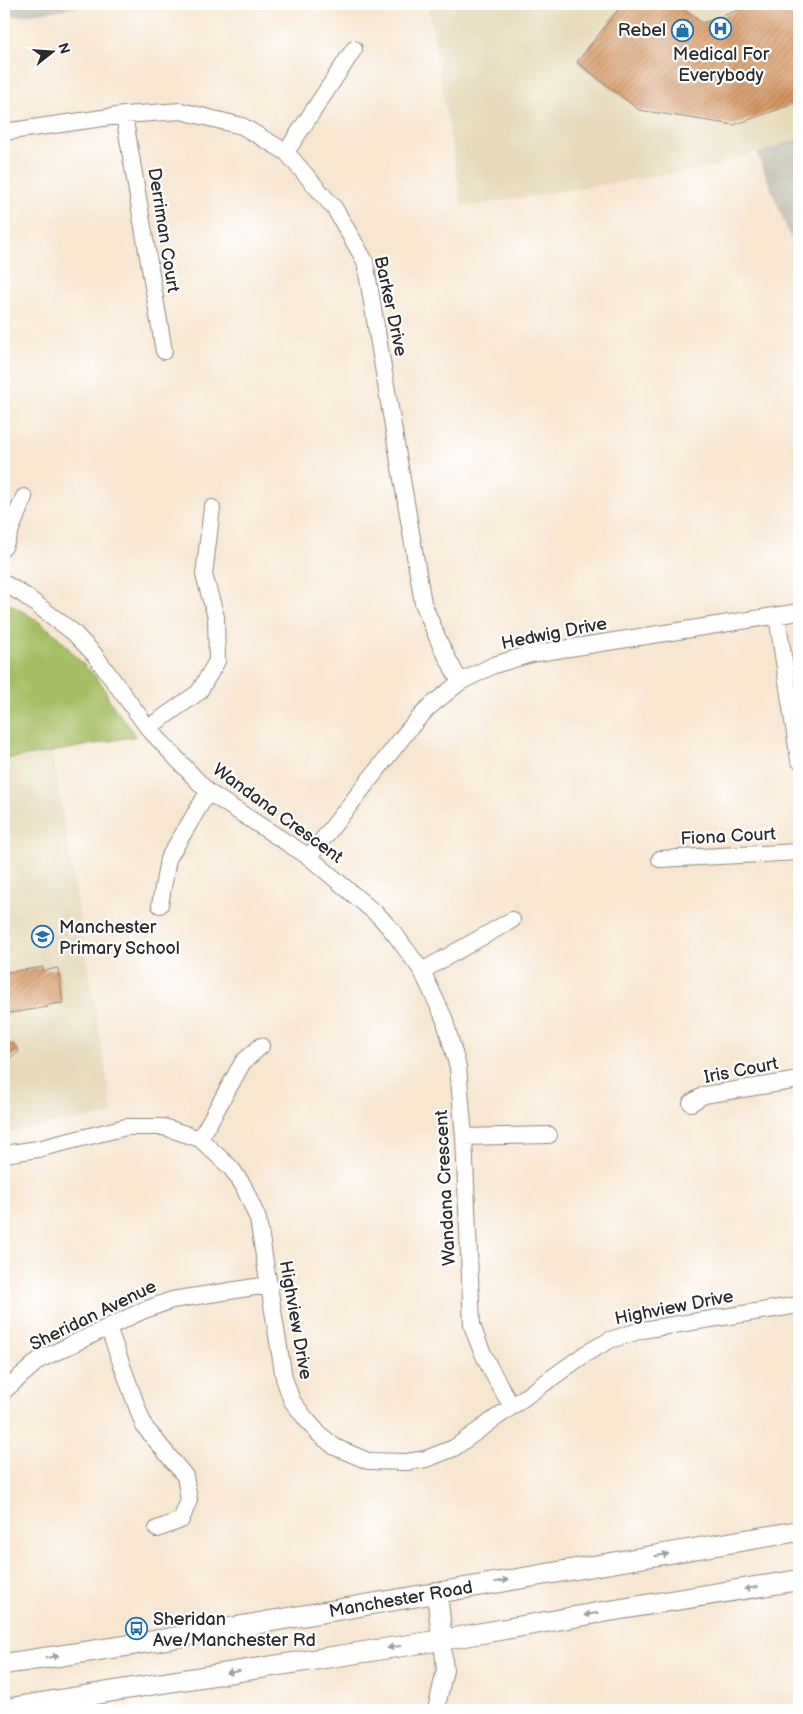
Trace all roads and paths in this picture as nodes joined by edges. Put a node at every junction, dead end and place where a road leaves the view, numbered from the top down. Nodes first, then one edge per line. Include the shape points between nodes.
1 (354, 49) dead end
2 (124, 115) junction
3 (4, 132) edge
4 (286, 152) junction
5 (164, 351) dead end
6 (24, 497) dead end
7 (212, 508) dead end
8 (4, 547) edge
9 (4, 584) edge
10 (799, 612) edge
11 (777, 616) junction
12 (460, 682) junction
13 (148, 728) junction
14 (799, 760) edge
15 (208, 792) junction
16 (799, 852) edge
17 (309, 857) junction
18 (660, 859) dead end
19 (160, 905) dead end
20 (512, 920) dead end
21 (422, 971) junction
22 (261, 1046) dead end
23 (799, 1080) edge
24 (691, 1103) dead end
25 (549, 1135) dead end
26 (464, 1137) junction
27 (200, 1139) junction
28 (4, 1154) edge
29 (268, 1285) junction
30 (799, 1304) edge
31 (108, 1327) junction
32 (4, 1391) edge
33 (511, 1405) junction
34 (157, 1529) dead end
35 (799, 1531) edge
36 (799, 1580) edge
37 (436, 1592) junction
38 (442, 1640) junction
39 (4, 1664) edge
40 (5, 1709) edge
41 (436, 1710) edge

1 - 4 street
2 - 3 street, Barker Drive
2 - 4 street, Barker Drive via 181,112 242,126
2 - 5 street, Derriman Court
4 - 12 street, Barker Drive via 335,209 365,261 423,603
6 - 8 street
7 - 13 street via 204,575 216,617 217,661 199,692
9 - 13 street, Wandana Crescent via 73,632 94,654
10 - 11 street, Hedwig Drive
11 - 12 street, Hedwig Drive via 531,654 494,665
11 - 14 street
12 - 17 street, Hedwig Drive via 428,708 409,730
13 - 15 street, Wandana Crescent
15 - 17 street, Wandana Crescent
15 - 19 street via 168,859
16 - 18 street, Fiona Court
17 - 21 street, Wandana Crescent via 380,917
20 - 21 street
21 - 26 street, Wandana Crescent via 444,1018 458,1067
22 - 27 street via 243,1062
23 - 24 street, Iris Court via 704,1095
25 - 26 street
26 - 33 street, Wandana Crescent via 472,1325 479,1349
27 - 28 street, Highview Drive via 164,1127 126,1127
27 - 29 street, Highview Drive via 231,1168 243,1185 258,1219
29 - 31 street, Sheridan Avenue via 172,1300
29 - 33 street, Highview Drive via 284,1378 292,1401 320,1434 336,1447 368,1461 426,1459 454,1448
30 - 33 street, Highview Drive via 642,1330 610,1340 584,1354
31 - 32 street, Sheridan Avenue via 39,1360
31 - 34 street via 144,1426 185,1476 189,1500 181,1520
37 -> 35 main road, Manchester Road
36 -> 38 main road
37 - 38 main road
39 -> 37 main road, Manchester Road
38 -> 40 main road
38 - 41 street via 445,1670

